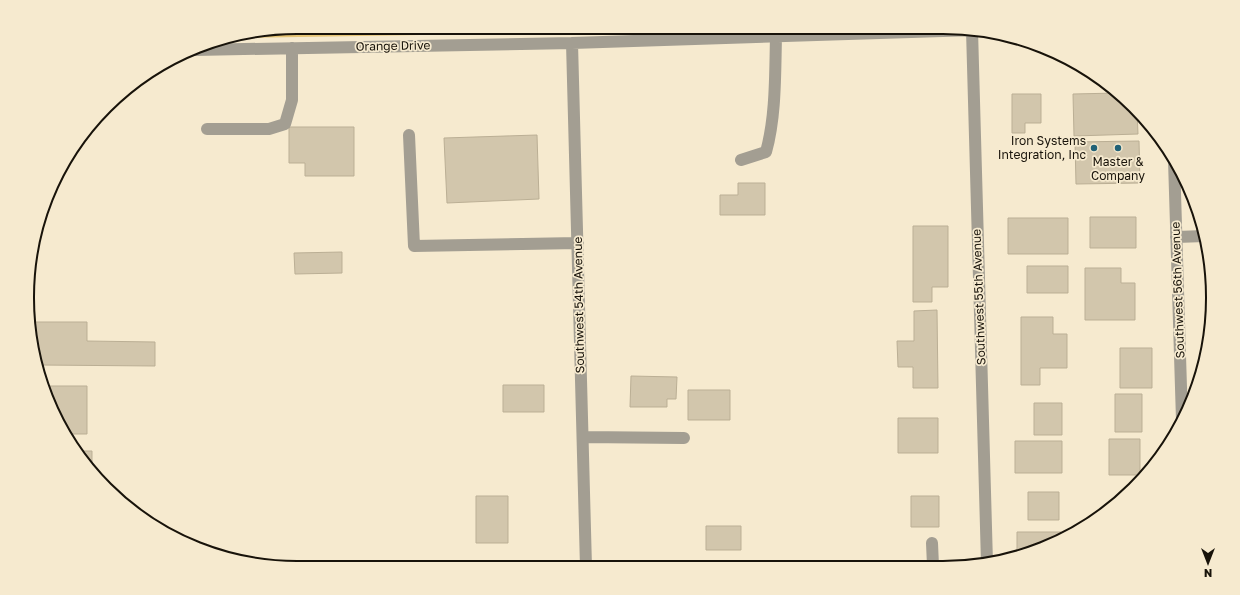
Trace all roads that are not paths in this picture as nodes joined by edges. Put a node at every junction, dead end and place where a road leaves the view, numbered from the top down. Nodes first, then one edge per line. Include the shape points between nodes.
1 (860, 34) edge
2 (973, 36) edge
3 (776, 37) junction
4 (572, 43) junction
5 (292, 48) junction
6 (208, 50) edge
7 (207, 129) dead end
8 (409, 135) dead end
9 (741, 160) dead end
10 (1174, 172) edge
11 (1199, 236) edge
12 (1176, 237) junction
13 (578, 243) junction
14 (1182, 408) edge
15 (583, 437) junction
16 (684, 438) dead end
17 (932, 543) dead end
18 (987, 557) edge
19 (586, 561) edge
20 (933, 561) edge

1 - 3 street, Orange Drive
2 - 18 street, Southwest 55th Avenue
3 - 4 street, Orange Drive
3 - 9 street via 775,80 766,152
4 - 5 street, Orange Drive
4 - 13 street, Southwest 54th Avenue
5 - 6 street, Orange Drive
5 - 7 street via 292,100 285,124 270,129
8 - 13 street via 414,246
10 - 12 street, Southwest 56th Avenue
11 - 12 street
12 - 14 street, Southwest 56th Avenue
13 - 15 street, Southwest 54th Avenue
15 - 16 street
15 - 19 street, Southwest 54th Avenue
17 - 20 street

